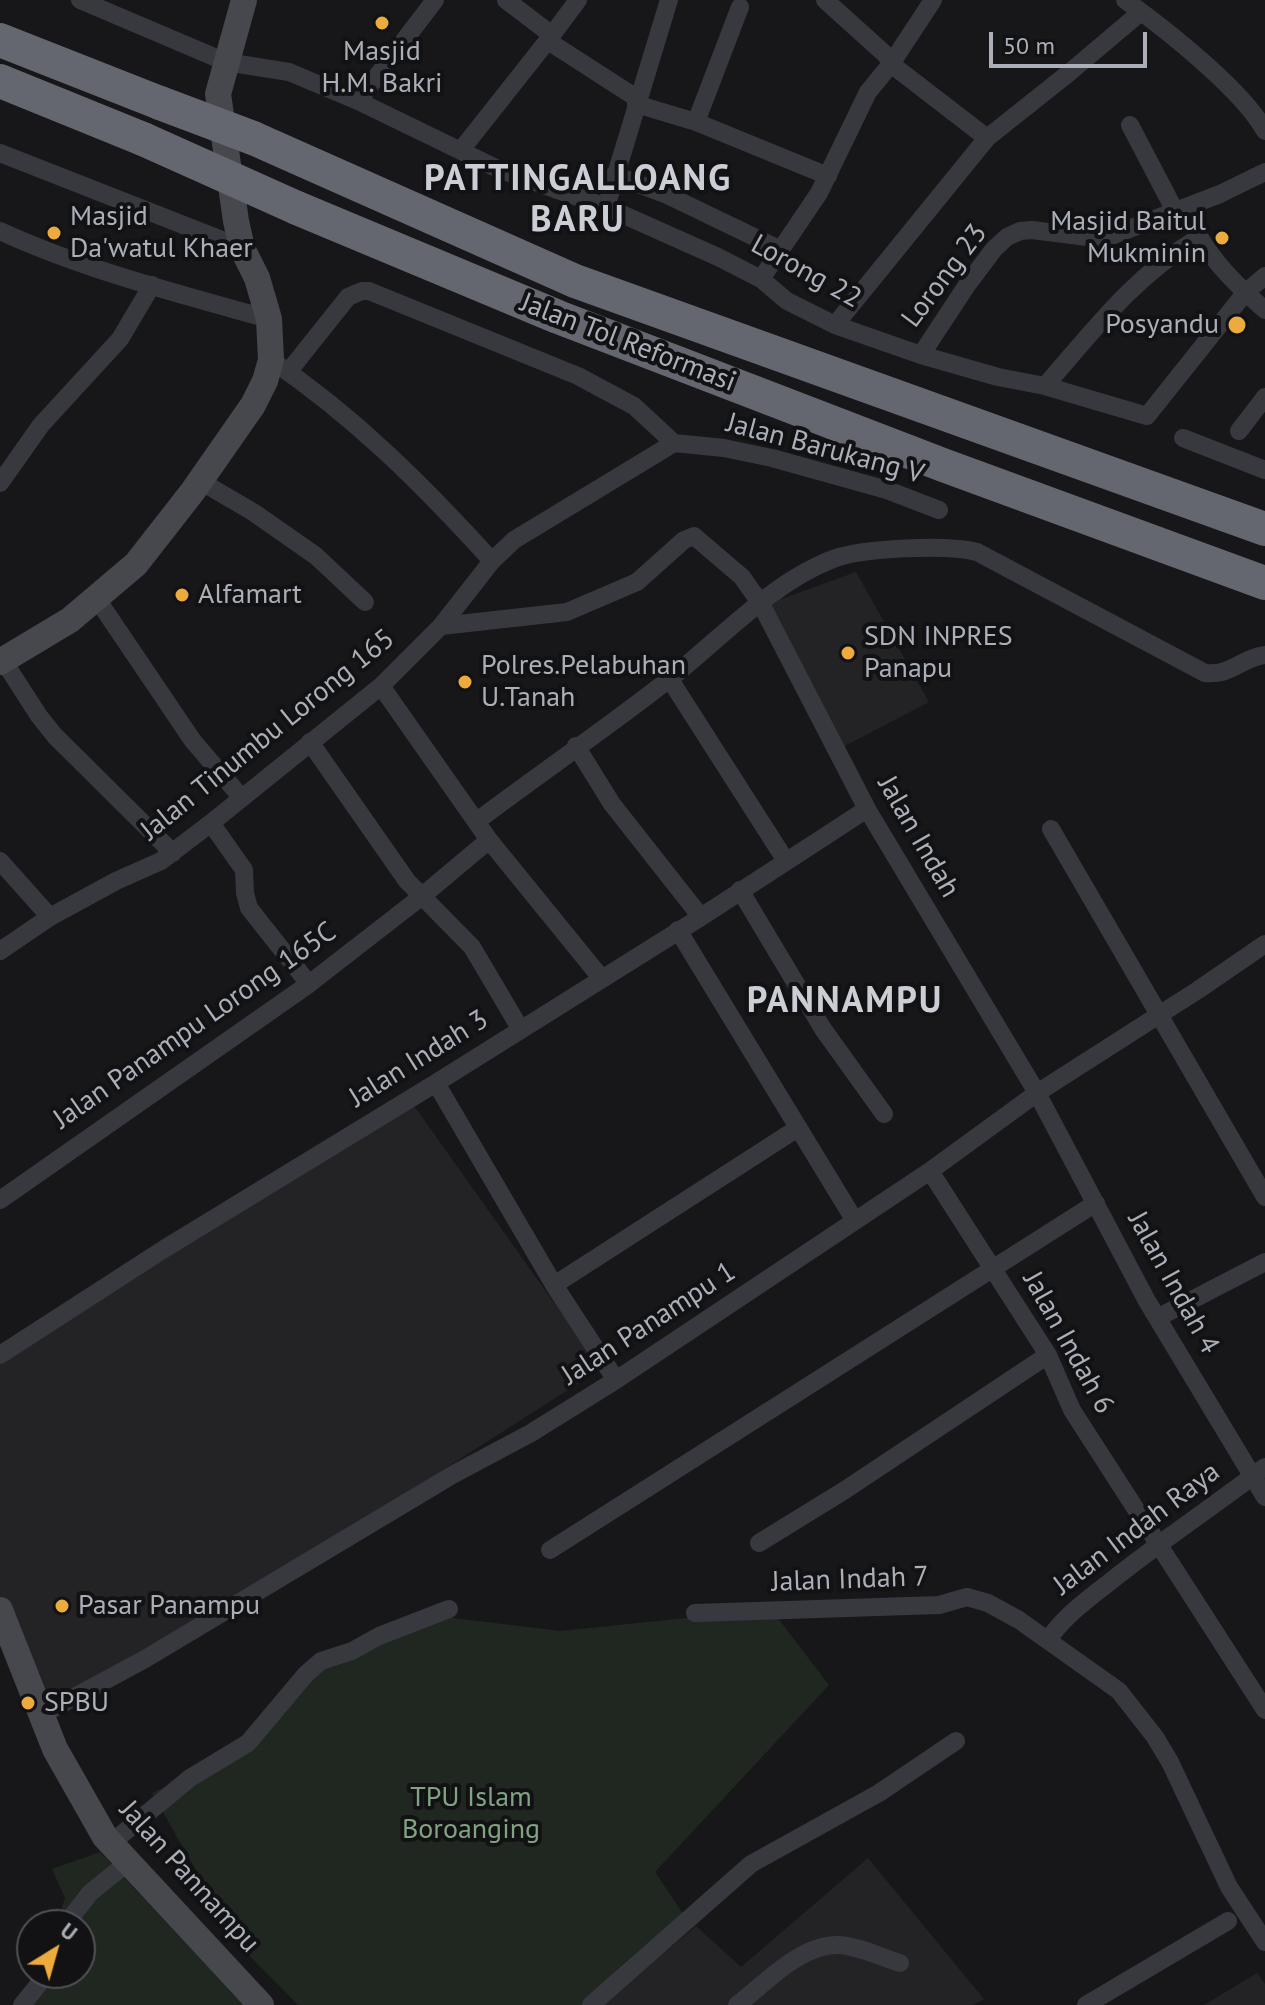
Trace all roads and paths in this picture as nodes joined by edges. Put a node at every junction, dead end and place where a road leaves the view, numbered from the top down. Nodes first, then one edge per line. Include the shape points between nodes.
1 (80, 0) edge
2 (244, 0) edge
3 (435, 0) edge
4 (506, 0) edge
5 (578, 0) edge
6 (669, 0) edge
7 (825, 0) edge
8 (933, 0) edge
9 (1125, 0) edge
10 (737, 2) edge
11 (1141, 12) junction
12 (550, 38) junction
13 (0, 40) edge
14 (226, 62) junction
15 (891, 64) junction
16 (0, 81) edge
17 (358, 101) junction
18 (637, 101) junction
19 (696, 122) junction
20 (1130, 125) dead end
21 (1265, 131) edge
22 (987, 138) junction
23 (461, 150) junction
24 (0, 153) edge
25 (1265, 172) edge
26 (614, 175) junction
27 (828, 176) junction
28 (606, 207) junction
29 (1179, 210) junction
30 (0, 231) edge
31 (1198, 238) junction
32 (242, 248) junction
33 (779, 249) junction
34 (1265, 276) edge
35 (761, 279) junction
36 (152, 285) junction
37 (1245, 293) junction
38 (1265, 310) edge
39 (269, 319) junction
40 (835, 325) junction
41 (921, 355) junction
42 (280, 366) junction
43 (1045, 386) junction
44 (1265, 397) edge
45 (1239, 431) dead end
46 (1183, 438) dead end
47 (674, 443) junction
48 (1265, 470) edge
49 (200, 481) junction
50 (0, 483) edge
51 (939, 510) dead end
52 (1265, 529) edge
53 (492, 561) junction
54 (1265, 583) edge
55 (97, 599) junction
56 (365, 602) dead end
57 (761, 604) junction
58 (441, 626) junction
59 (1265, 655) edge
60 (2, 661) edge
61 (669, 678) junction
62 (381, 686) junction
63 (310, 742) junction
64 (576, 746) junction
65 (241, 797) junction
66 (867, 809) junction
67 (477, 821) junction
68 (211, 823) junction
69 (1051, 829) dead end
70 (489, 840) junction
71 (173, 853) junction
72 (0, 861) edge
73 (786, 861) junction
74 (740, 890) junction
75 (421, 897) junction
76 (50, 917) junction
77 (701, 917) junction
78 (678, 930) junction
79 (0, 951) edge
80 (1262, 953) edge
81 (602, 979) junction
82 (309, 984) junction
83 (1159, 1016) junction
84 (521, 1030) junction
85 (436, 1083) junction
86 (1037, 1093) junction
87 (884, 1114) dead end
88 (798, 1128) junction
89 (930, 1171) junction
90 (1265, 1197) edge
91 (0, 1200) edge
92 (1096, 1203) junction
93 (855, 1221) junction
94 (1265, 1262) edge
95 (993, 1268) junction
96 (554, 1285) junction
97 (1157, 1318) junction
98 (0, 1355) edge
99 (1048, 1355) junction
100 (616, 1380) junction
101 (1259, 1471) edge
102 (1265, 1497) edge
103 (759, 1543) dead end
104 (1157, 1544) junction
105 (550, 1550) dead end
106 (449, 1609) dead end
107 (0, 1610) edge
108 (695, 1613) dead end
109 (1048, 1640) junction
110 (1265, 1710) edge
111 (41, 1715) junction
112 (956, 1741) dead end
113 (119, 1853) junction
114 (78, 1909) edge
115 (1228, 1921) dead end
116 (1265, 1942) edge
117 (900, 1963) dead end
118 (35, 1989) edge
119 (22, 2005) edge
120 (261, 2005) edge
121 (591, 2005) edge
122 (737, 2005) edge
123 (1086, 2005) edge

1 - 14 street, Lorong 22
2 - 14 street
3 - 17 street
4 - 12 street
5 - 12 street
6 - 18 street
7 - 15 street
8 - 15 street
9 - 11 street
10 - 19 street
11 - 21 street via 1220,80
11 - 22 street
12 - 18 street
12 - 23 street
13 - 52 highway, Jalan Tol Reformasi, bridge via 253,138 575,281
14 - 17 street, Lorong 22 via 289,72
14 - 32 street via 218,94
15 - 22 street
15 - 27 street via 868,92
16 - 54 highway, Jalan Tol Reformasi, bridge via 558,317
17 - 23 street, Lorong 22
18 - 19 street
18 - 26 street
19 - 27 street
20 - 29 street
22 - 40 street
23 - 28 street, Lorong 22 via 498,169
24 - 32 street
25 - 29 street, Lorong 23
26 - 28 street
26 - 33 street
27 - 33 street
28 - 35 street, Lorong 22
29 - 31 street
29 - 41 street, Lorong 23 via 1103,239 1032,230 1007,237 967,285
30 - 36 street
31 - 37 street
31 - 43 street via 1131,287
32 - 39 street
33 - 35 street
34 - 37 street
35 - 40 street, Lorong 22 via 787,301
36 - 39 street
36 - 50 street via 120,339 41,425
37 - 38 street
37 - 43 street, Lorong 22 via 1147,416
39 - 42 street
40 - 41 street, Lorong 22
41 - 43 street, Lorong 22
42 - 47 street via 348,297 369,291 578,376 634,406
42 - 49 street
42 - 53 street via 385,449
44 - 45 street
46 - 48 street
47 - 51 street, Jalan Barukang V via 772,458
47 - 53 street via 514,540
49 - 55 street via 153,546
49 - 56 street via 316,556
53 - 58 street
55 - 60 street
55 - 65 street via 193,741
57 - 58 street via 742,577 694,536 637,582 567,612
57 - 59 street via 783,585 834,559 865,551 958,548 999,563 1205,673 1222,674
57 - 61 street
57 - 66 street, Jalan Indah
58 - 62 street, Jalan Tinumbu Lorong 165
60 - 71 street via 55,736
61 - 64 street
61 - 73 street
62 - 63 street, Jalan Tinumbu Lorong 165
62 - 67 street
63 - 65 street, Jalan Tinumbu Lorong 165
63 - 75 street
64 - 67 street
64 - 77 street via 612,804
65 - 68 street, Jalan Tinumbu Lorong 165
66 - 73 street, Jalan Indah 3
66 - 86 street, Jalan Indah
67 - 70 street
68 - 71 street, Jalan Tinumbu Lorong 165
68 - 82 street via 244,870 249,908
69 - 83 street
70 - 75 street, Jalan Panampu Lorong 165C
70 - 81 street
71 - 76 street, Jalan Tinumbu Lorong 165
72 - 76 street
73 - 74 street, Jalan Indah 3
74 - 77 street, Jalan Indah 3
74 - 87 street via 823,1029
75 - 82 street, Jalan Panampu Lorong 165C
75 - 84 street via 472,947
76 - 79 street, Jalan Tinumbu Lorong 165
77 - 78 street, Jalan Indah 3
78 - 81 street, Jalan Indah 3
78 - 88 street
80 - 83 street, Jalan Panampu 1
81 - 84 street, Jalan Indah 3
82 - 91 street, Jalan Panampu Lorong 165C
83 - 86 street, Jalan Panampu 1
83 - 90 street
84 - 85 street, Jalan Indah 3
85 - 96 street
85 - 98 street, Jalan Indah 3
86 - 89 street, Jalan Panampu 1
86 - 92 street, Jalan Indah 4
88 - 93 street
88 - 96 street
89 - 93 street, Jalan Panampu 1
89 - 95 street, Jalan Indah 6
92 - 95 street
92 - 97 street, Jalan Indah 4
93 - 100 street, Jalan Panampu 1
94 - 97 street
95 - 99 street, Jalan Indah 6
95 - 105 street
96 - 100 street
97 - 101 street, Jalan Indah 4
99 - 103 street
99 - 104 street, Jalan Indah 6 via 1072,1410
100 - 111 street, Jalan Panampu 1
101 - 102 street, Jalan Indah 4
101 - 104 street, Jalan Indah Raya
104 - 109 street, Jalan Indah Raya via 1069,1614
104 - 110 street, Jalan Indah 6
106 - 113 street via 313,1667 248,1743 190,1778
107 - 111 street, Jalan Pannampu
108 - 109 street, Jalan Indah 7 via 939,1605 967,1597 1009,1614
109 - 116 street, Jalan Indah 7 via 1119,1691 1155,1737 1229,1887
111 - 113 street, Jalan Pannampu via 80,1796
112 - 121 street via 879,1793 751,1864
113 - 114 street
113 - 120 street, Jalan Pannampu
115 - 123 street
117 - 122 street via 842,1945 816,1948
118 - 119 street

